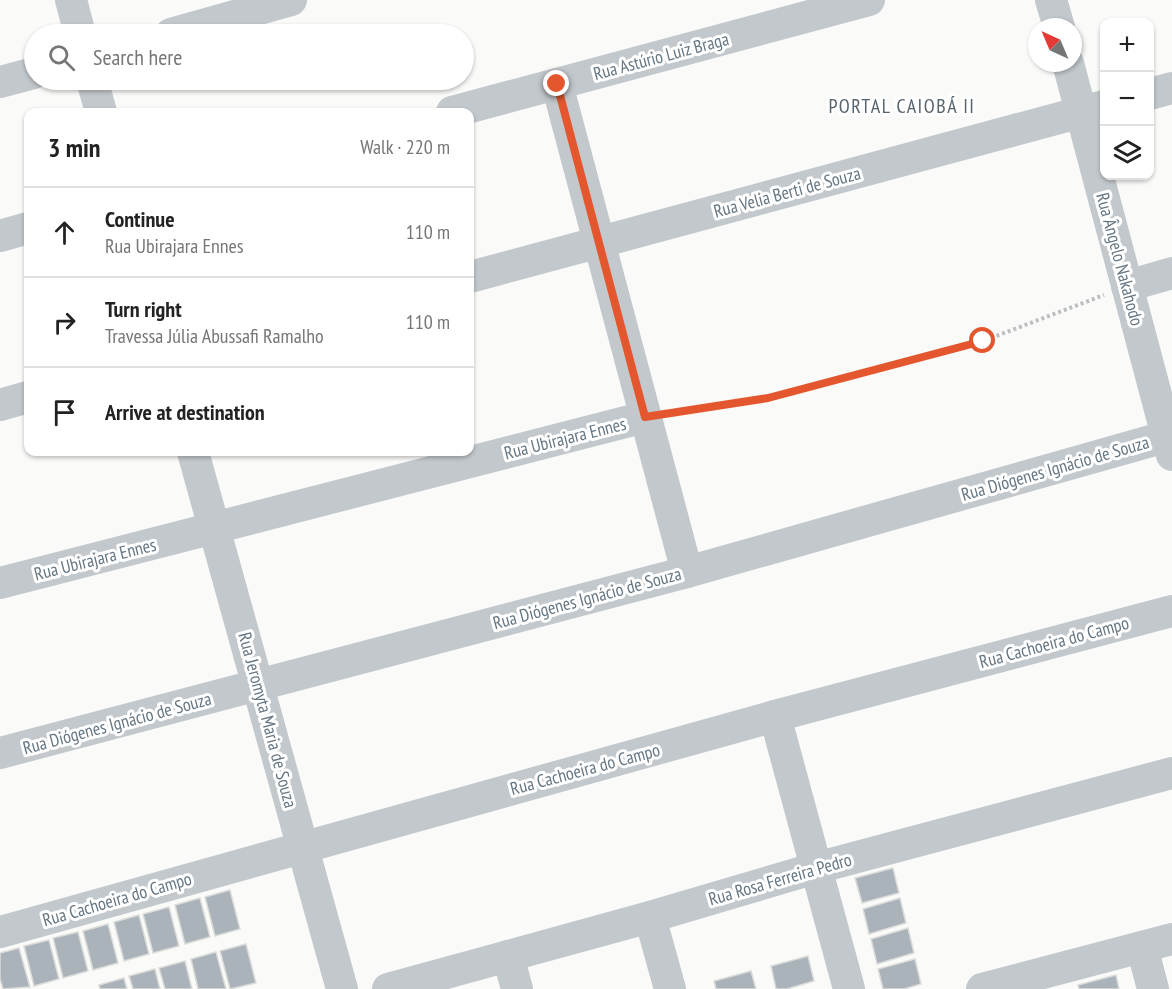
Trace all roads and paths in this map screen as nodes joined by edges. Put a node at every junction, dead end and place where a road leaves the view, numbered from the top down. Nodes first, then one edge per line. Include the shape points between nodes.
1 (71, 0) edge
2 (291, 0) edge
3 (869, 0) edge
4 (1051, 0) edge
5 (1056, 18) edge
6 (77, 24) edge
7 (206, 24) edge
8 (1073, 72) edge
9 (24, 76) edge
10 (0, 82) edge
11 (557, 84) junction
12 (1172, 87) edge
13 (95, 90) edge
14 (1154, 92) edge
15 (100, 108) edge
16 (467, 108) edge
17 (1093, 109) edge
18 (24, 229) edge
19 (0, 236) edge
20 (599, 242) junction
21 (1172, 273) edge
22 (474, 276) edge
23 (1127, 286) junction
24 (24, 398) edge
25 (0, 405) edge
26 (645, 417) junction
27 (1170, 442) edge
28 (194, 456) edge
29 (216, 528) junction
30 (687, 572) junction
31 (0, 583) edge
32 (1172, 610) edge
33 (259, 686) junction
34 (775, 716) junction
35 (0, 753) edge
36 (1172, 773) edge
37 (303, 847) junction
38 (816, 868) junction
39 (650, 917) junction
40 (0, 932) edge
41 (1172, 939) edge
42 (1142, 947) junction
43 (508, 956) junction
44 (342, 989) edge
45 (388, 989) edge
46 (517, 989) edge
47 (670, 989) edge
48 (849, 989) edge
49 (982, 989) edge
50 (1153, 989) edge

1 - 6 street
2 - 7 street
3 - 11 street, Rua Astúrio Luiz Braga
4 - 5 street
8 - 17 street, Rua Ângelo Nakahodo
9 - 10 street
11 - 16 street, Rua Astúrio Luiz Braga
11 - 20 street
12 - 14 street
13 - 15 street
17 - 20 street, Rua Velia Berti de Souza
17 - 23 street, Rua Ângelo Nakahodo
18 - 19 street
20 - 22 street, Rua Velia Berti de Souza
20 - 26 street
21 - 23 street
23 - 26 path, Rua Ubirajara Ennes via 983,341 768,398
23 - 27 street, Rua Ângelo Nakahodo
24 - 25 street
26 - 29 street, Rua Ubirajara Ennes
26 - 30 street
27 - 30 street, Rua Diógenes Ignácio de Souza
28 - 29 street, Rua Jeromyta Maria de Souza
29 - 31 street, Rua Ubirajara Ennes
29 - 33 street, Rua Jeromyta Maria de Souza
30 - 33 street, Rua Diógenes Ignácio de Souza
32 - 34 street, Rua Cachoeira do Campo
33 - 35 street, Rua Diógenes Ignácio de Souza
33 - 37 street, Rua Jeromyta Maria de Souza
34 - 37 street, Rua Cachoeira do Campo
34 - 38 street
36 - 38 street, Rua Rosa Ferreira Pedro
37 - 40 street, Rua Cachoeira do Campo
37 - 44 street, Rua Jeromyta Maria de Souza
38 - 39 street, Rua Rosa Ferreira Pedro
38 - 48 street
39 - 43 street, Rua Rosa Ferreira Pedro
39 - 47 street
41 - 42 street
42 - 49 street
42 - 50 street
43 - 45 street, Rua Rosa Ferreira Pedro
43 - 46 street

